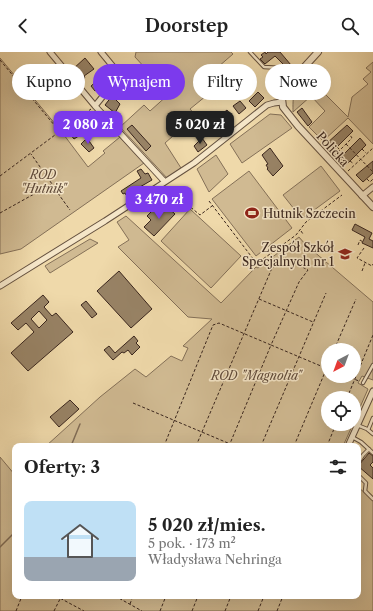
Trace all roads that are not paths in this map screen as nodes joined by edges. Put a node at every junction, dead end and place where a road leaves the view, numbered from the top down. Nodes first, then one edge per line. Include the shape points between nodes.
1 (50, 52) edge
2 (101, 52) edge
3 (250, 52) edge
4 (318, 52) edge
5 (307, 64) edge
6 (265, 67) edge
7 (282, 102) joint
8 (95, 106) junction
9 (165, 182) junction
10 (373, 187) edge
11 (362, 196) junction
12 (373, 207) edge
13 (0, 286) edge
14 (373, 364) edge
15 (364, 383) dead end
16 (373, 391) edge
17 (361, 415) edge
18 (373, 418) edge
19 (361, 427) edge
20 (368, 430) junction
21 (354, 431) edge
22 (373, 434) edge
23 (351, 437) junction
24 (349, 443) edge
25 (369, 449) junction
26 (373, 453) edge
27 (361, 458) edge
28 (361, 477) edge
29 (373, 499) edge

1 - 8 street
2 - 8 street via 120,75
3 - 6 lane
4 - 5 street
7 - 9 street via 267,106 194,163
7 - 11 street, Policka via 285,111
8 - 9 street
9 - 13 street
10 - 11 street
11 - 12 street, Policka
14 - 15 lane
16 - 17 street
18 - 20 lane
19 - 20 lane
20 - 22 lane
21 - 23 street
23 - 24 street
23 - 25 lane
25 - 26 lane
25 - 27 lane
28 - 29 lane via 366,483 365,491

